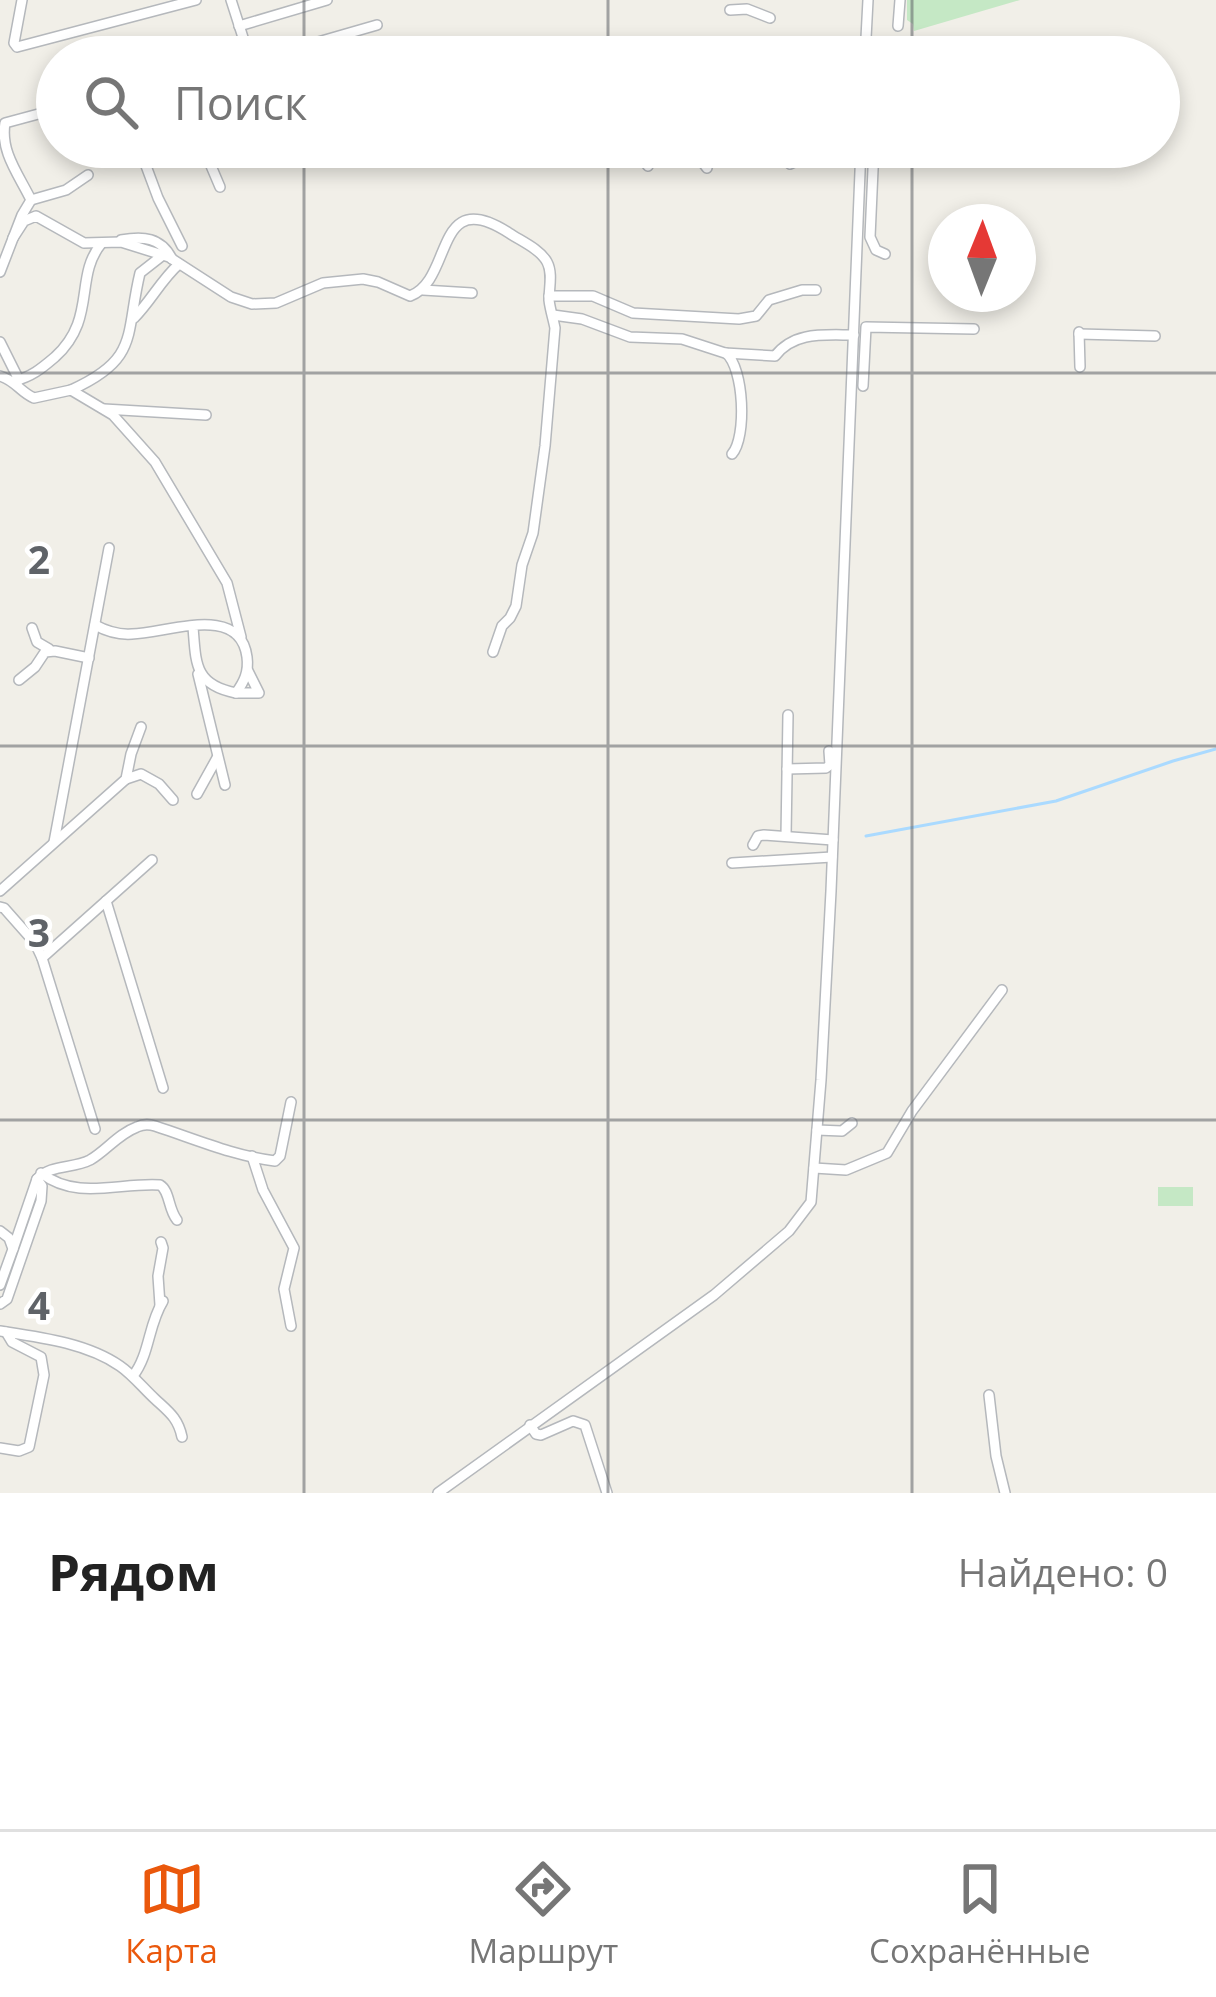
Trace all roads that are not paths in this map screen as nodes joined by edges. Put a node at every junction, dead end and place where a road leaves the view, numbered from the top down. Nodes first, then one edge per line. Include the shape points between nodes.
1 (22, 0) edge
2 (196, 0) edge
3 (231, 0) edge
4 (327, 0) edge
5 (868, 0) edge
6 (900, 0) edge
7 (730, 10) dead end
8 (770, 18) dead end
9 (239, 26) junction
10 (376, 26) dead end
11 (898, 26) dead end
12 (59, 36) edge
13 (242, 36) edge
14 (341, 36) edge
15 (867, 36) edge
16 (36, 42) edge
17 (36, 115) edge
18 (147, 168) edge
19 (212, 168) edge
20 (860, 168) edge
21 (873, 168) edge
22 (88, 175) dead end
23 (220, 187) dead end
24 (28, 209) junction
25 (105, 243) junction
26 (182, 246) dead end
27 (885, 254) dead end
28 (172, 259) junction
29 (0, 272) edge
30 (423, 290) junction
31 (815, 290) dead end
32 (472, 293) dead end
33 (549, 296) junction
34 (553, 316) junction
35 (134, 319) junction
36 (974, 329) dead end
37 (854, 335) junction
38 (1155, 336) dead end
39 (0, 342) edge
40 (725, 352) junction
41 (1080, 367) dead end
42 (0, 376) edge
43 (16, 380) junction
44 (863, 386) dead end
45 (71, 389) junction
46 (104, 409) junction
47 (206, 415) dead end
48 (732, 454) dead end
49 (109, 548) dead end
50 (94, 625) junction
51 (193, 627) junction
52 (32, 628) dead end
53 (241, 637) junction
54 (50, 652) junction
55 (493, 652) dead end
56 (88, 658) junction
57 (198, 670) junction
58 (248, 670) junction
59 (19, 680) dead end
60 (236, 693) junction
61 (788, 715) dead end
62 (141, 727) dead end
63 (218, 757) junction
64 (831, 759) junction
65 (129, 767) junction
66 (787, 769) junction
67 (141, 773) junction
68 (126, 779) junction
69 (225, 785) dead end
70 (196, 794) dead end
71 (173, 800) dead end
72 (786, 836) junction
73 (833, 840) junction
74 (54, 842) junction
75 (753, 845) dead end
76 (832, 857) junction
77 (152, 860) dead end
78 (732, 863) dead end
79 (0, 891) edge
80 (106, 902) junction
81 (0, 907) edge
82 (42, 958) junction
83 (1002, 990) dead end
84 (163, 1088) dead end
85 (291, 1102) dead end
86 (852, 1123) dead end
87 (95, 1129) dead end
88 (817, 1130) junction
89 (252, 1156) junction
90 (814, 1168) junction
91 (39, 1176) junction
92 (177, 1220) dead end
93 (0, 1231) edge
94 (161, 1242) dead end
95 (13, 1250) junction
96 (0, 1285) edge
97 (0, 1304) edge
98 (291, 1325) dead end
99 (3, 1331) edge
100 (133, 1376) junction
101 (989, 1395) dead end
102 (530, 1425) junction
103 (182, 1437) dead end
104 (0, 1448) edge
105 (438, 1493) edge
106 (607, 1493) edge
107 (1005, 1493) edge

1 - 16 street via 14,43
2 - 12 street
3 - 9 street
4 - 9 street
5 - 15 street
6 - 11 street
7 - 8 street
9 - 13 street
10 - 14 street
17 - 24 street via 1,130
18 - 26 street
19 - 23 street
20 - 37 street
21 - 27 street via 869,237
22 - 24 street
24 - 25 street via 84,243
24 - 29 street
25 - 28 street via 149,238
25 - 43 street via 92,261 74,336 32,376
28 - 30 street via 231,297 264,306 323,283 364,279 410,296
28 - 35 street
28 - 35 street via 140,273
30 - 32 street
30 - 33 street via 449,234 482,220 546,259
31 - 33 street via 769,300 756,316 739,319 633,313 593,296
33 - 34 street
34 - 40 street
34 - 55 street via 532,533 516,606
35 - 45 street via 122,354 92,382
36 - 44 street via 866,327
37 - 40 street via 802,337 775,356
37 - 64 street
38 - 41 street via 1079,333
39 - 43 street
40 - 48 street via 739,388 740,439
42 - 43 street
43 - 45 street via 34,398
45 - 46 street
46 - 47 street
46 - 53 street via 176,494 227,583
49 - 50 street
50 - 51 street via 131,634
50 - 56 street
51 - 53 street via 224,626
51 - 57 street
52 - 54 street
53 - 58 street
54 - 56 street
54 - 59 street
56 - 74 street
57 - 60 street
57 - 63 street
58 - 60 street
58 - 60 street via 260,693
61 - 66 street
62 - 65 street
63 - 69 street
63 - 70 street
64 - 66 street via 813,770
64 - 73 street
65 - 67 street
65 - 68 street
66 - 72 street
67 - 68 street
67 - 71 street
68 - 74 street
72 - 73 street
72 - 75 street via 758,836
73 - 76 street
74 - 79 street
76 - 78 street
76 - 88 street
77 - 80 street
80 - 82 street
80 - 84 street
81 - 82 street
82 - 87 street
83 - 90 street via 887,1153 846,1170
85 - 89 street via 278,1160
86 - 88 street
88 - 90 street
89 - 91 street via 142,1125 88,1161
89 - 98 street via 294,1248 284,1288
90 - 102 street via 811,1202 789,1231
91 - 92 street via 81,1189 160,1185
91 - 95 street
91 - 97 street via 41,1201
93 - 95 street
94 - 100 street via 162,1303
95 - 96 street
99 - 100 street via 90,1352
99 - 104 street via 41,1357 44,1375 29,1447
100 - 103 street via 178,1420
101 - 107 street
102 - 105 street
102 - 106 street via 541,1435 573,1421 585,1425

